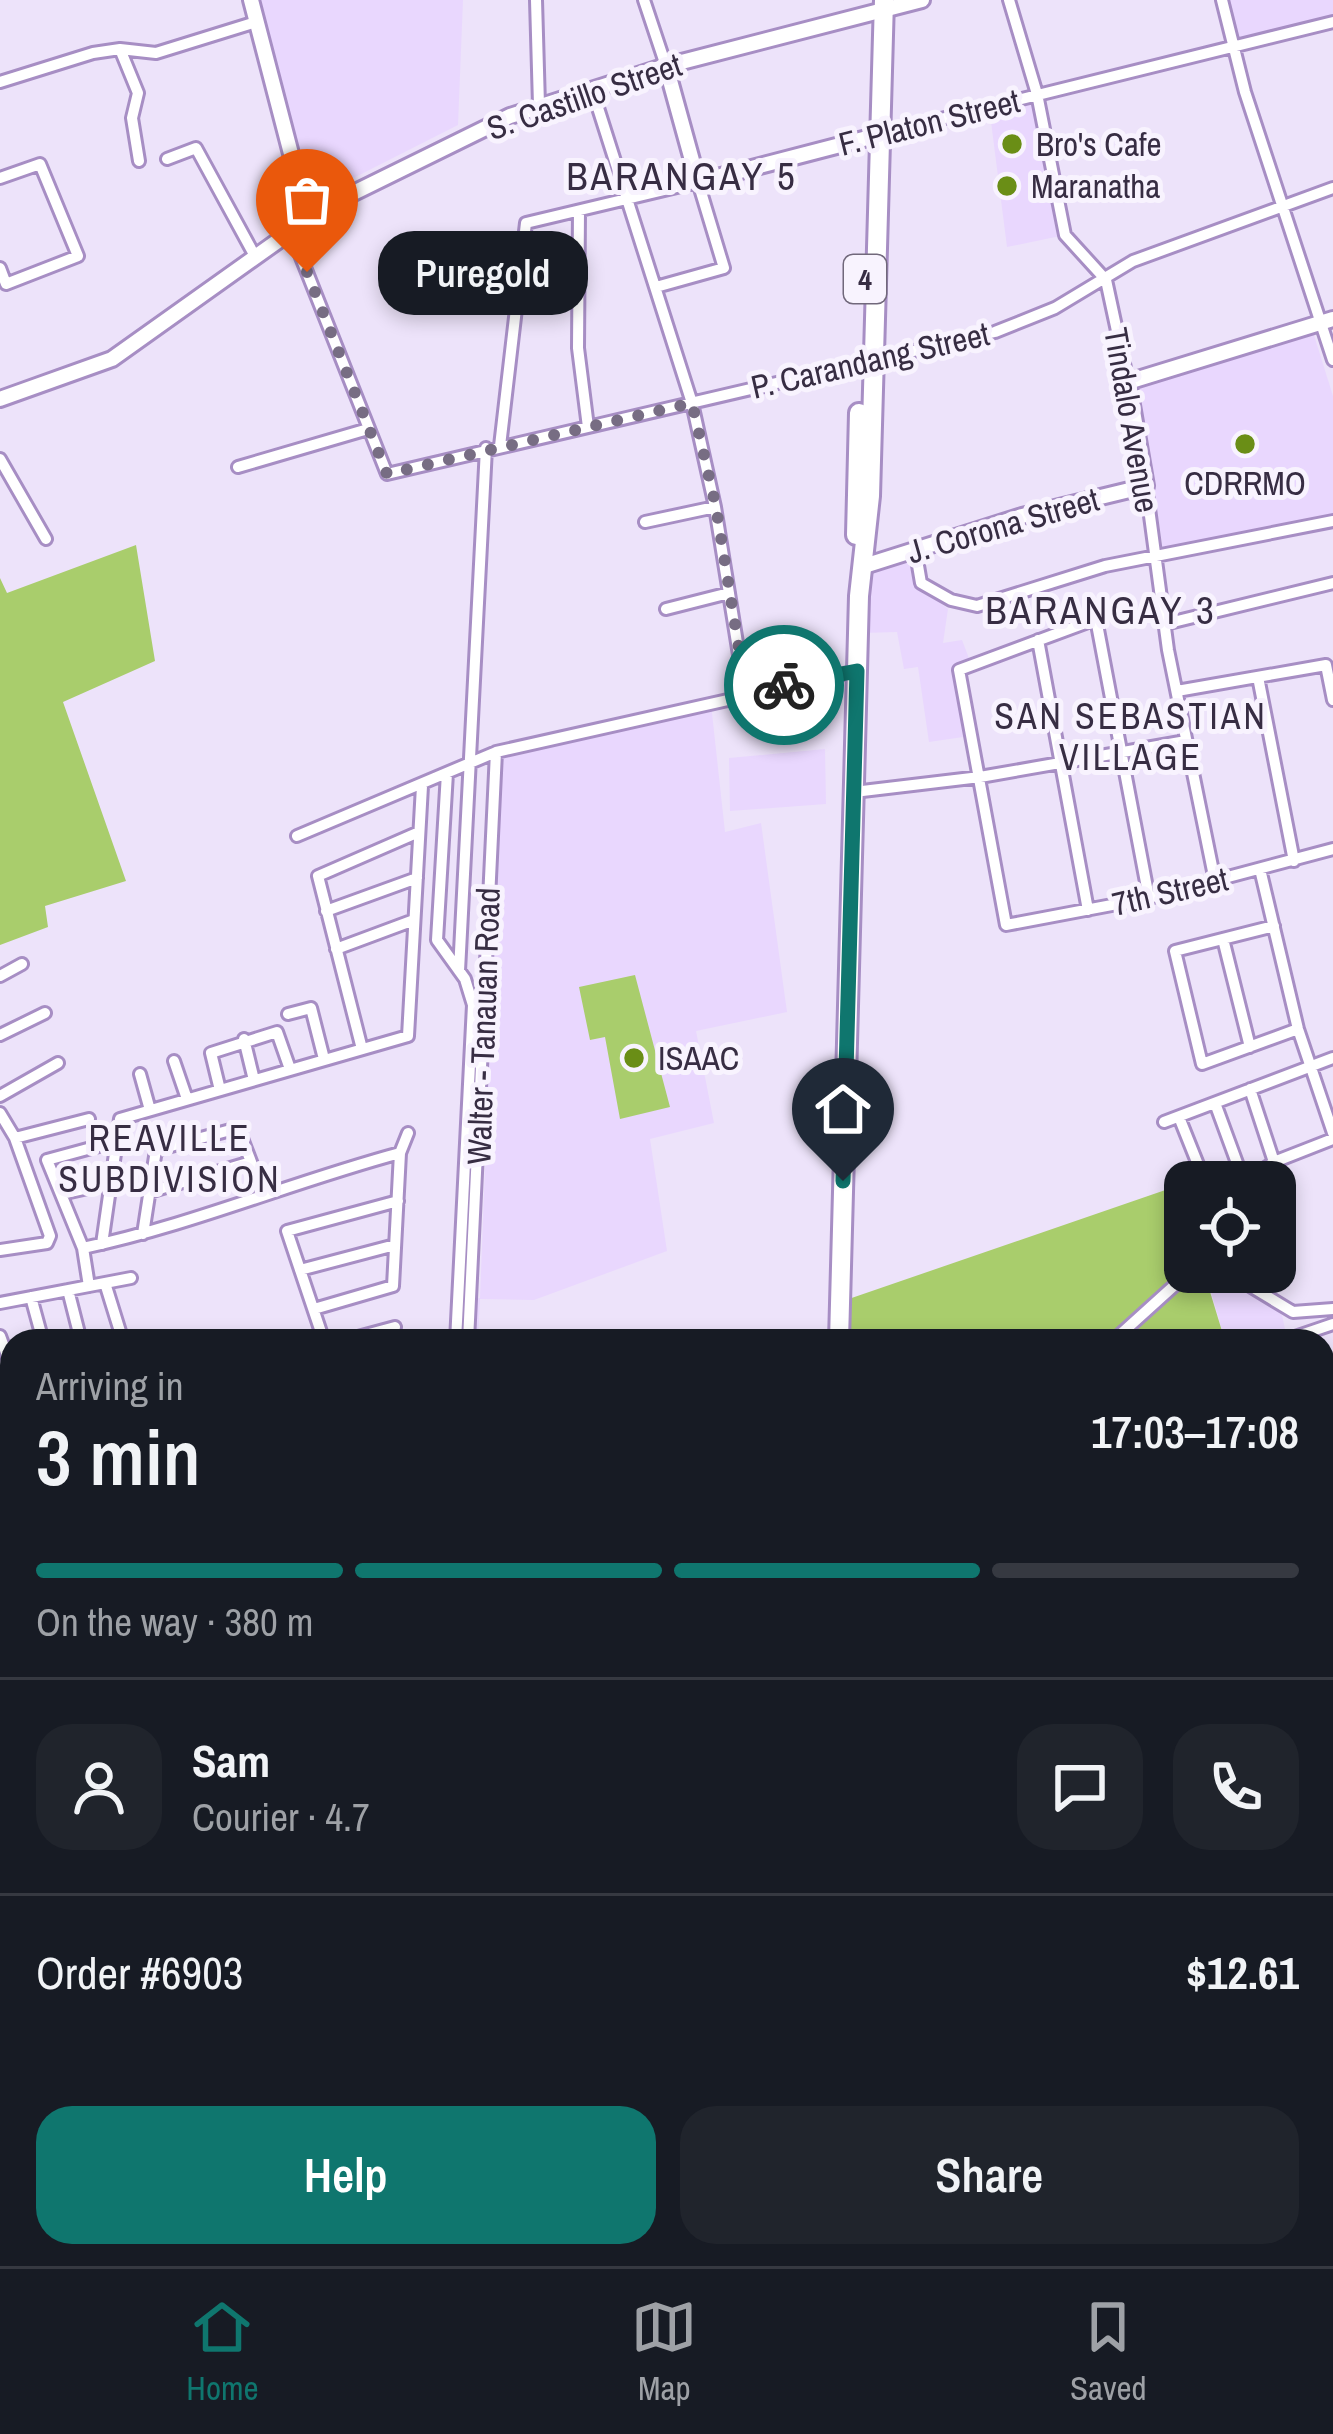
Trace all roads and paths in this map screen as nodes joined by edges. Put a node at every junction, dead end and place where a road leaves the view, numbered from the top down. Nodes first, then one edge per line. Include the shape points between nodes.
1 (251, 0) edge
2 (536, 0) edge
3 (644, 0) edge
4 (922, 0) edge
5 (1009, 0) edge
6 (1222, 0) edge
7 (880, 5) edge
8 (256, 22) junction
9 (1333, 22) edge
10 (1232, 46) junction
11 (120, 49) junction
12 (666, 66) junction
13 (0, 82) edge
14 (592, 89) junction
15 (1037, 94) junction
16 (539, 105) junction
17 (874, 135) junction
18 (167, 159) dead end
19 (140, 161) dead end
20 (0, 178) edge
21 (698, 182) junction
22 (1333, 188) edge
23 (629, 201) junction
24 (1285, 207) junction
25 (579, 211) junction
26 (308, 219) junction
27 (291, 232) junction
28 (256, 258) junction
29 (0, 268) edge
30 (1106, 280) junction
31 (656, 287) junction
32 (1326, 322) edge
33 (1333, 360) edge
34 (866, 361) junction
35 (1128, 382) junction
36 (0, 399) edge
37 (692, 403) junction
38 (588, 428) junction
39 (368, 429) junction
40 (493, 447) junction
41 (0, 459) edge
42 (238, 467) dead end
43 (1146, 486) junction
44 (716, 507) junction
45 (1333, 521) edge
46 (645, 522) dead end
47 (46, 539) dead end
48 (915, 548) junction
49 (1156, 560) junction
50 (861, 562) junction
51 (1333, 583) edge
52 (729, 593) junction
53 (666, 609) dead end
54 (1165, 624) junction
55 (1038, 640) junction
56 (857, 671) junction
57 (1258, 677) junction
58 (746, 692) junction
59 (1177, 692) junction
60 (1333, 700) edge
61 (1186, 741) junction
62 (496, 752) junction
63 (1121, 752) junction
64 (1063, 762) junction
65 (467, 764) junction
66 (447, 773) junction
67 (980, 778) junction
68 (422, 786) junction
69 (854, 792) junction
70 (419, 832) junction
71 (297, 836) dead end
72 (1333, 849) edge
73 (1294, 861) junction
74 (1260, 869) junction
75 (416, 878) junction
76 (1215, 881) junction
77 (1149, 898) junction
78 (1088, 910) junction
79 (326, 911) junction
80 (414, 920) junction
81 (1274, 926) junction
82 (1223, 939) junction
83 (336, 949) junction
84 (22, 964) dead end
85 (459, 971) junction
86 (0, 976) edge
87 (45, 1013) dead end
88 (289, 1014) dead end
89 (1298, 1029) junction
90 (0, 1035) edge
91 (244, 1039) junction
92 (1250, 1047) junction
93 (362, 1048) junction
94 (1333, 1058) edge
95 (324, 1059) junction
96 (174, 1061) dead end
97 (58, 1063) dead end
98 (1310, 1066) junction
99 (290, 1070) junction
100 (140, 1074) dead end
101 (254, 1080) junction
102 (1250, 1089) junction
103 (220, 1090) junction
104 (0, 1096) edge
105 (187, 1099) junction
106 (1215, 1102) junction
107 (150, 1110) junction
108 (0, 1113) edge
109 (1178, 1117) junction
110 (88, 1119) dead end
111 (1164, 1122) dead end
112 (408, 1133) dead end
113 (1333, 1136) edge
114 (15, 1138) junction
115 (117, 1142) junction
116 (400, 1153) junction
117 (1196, 1161) edge
118 (1237, 1161) edge
119 (1274, 1161) edge
120 (1276, 1161) edge
121 (251, 1162) junction
122 (110, 1183) junction
123 (149, 1192) junction
124 (263, 1193) junction
125 (61, 1194) junction
126 (398, 1201) junction
127 (142, 1234) junction
128 (101, 1244) junction
129 (395, 1245) junction
130 (1, 1248) edge
131 (83, 1248) junction
132 (300, 1270) junction
133 (131, 1278) dead end
134 (105, 1282) junction
135 (89, 1286) junction
136 (68, 1290) junction
137 (1167, 1293) edge
138 (1265, 1293) edge
139 (31, 1297) junction
140 (0, 1303) edge
141 (314, 1309) junction
142 (1333, 1309) edge
143 (1304, 1315) junction
144 (1333, 1324) edge
145 (395, 1327) dead end
146 (40, 1329) edge
147 (78, 1329) edge
148 (119, 1329) edge
149 (320, 1329) edge
150 (388, 1329) edge
151 (457, 1329) edge
152 (469, 1329) edge
153 (839, 1329) edge
154 (1126, 1329) edge
155 (1306, 1329) joint

1 - 8 street
2 - 16 street
3 - 12 street
4 - 7 street, S. Castillo Street
5 - 15 street
6 - 10 street
7 - 12 street, S. Castillo Street
7 - 17 highway, 4
8 - 11 street via 156,53
8 - 26 street
9 - 10 street, F. Platon Street
10 - 15 street, F. Platon Street
10 - 24 street
11 - 13 street
11 - 19 street via 139,93 132,118
12 - 14 street, S. Castillo Street
12 - 21 street
14 - 16 street, S. Castillo Street
14 - 23 street
15 - 17 street, F. Platon Street
15 - 30 street via 1065,235
16 - 26 street, S. Castillo Street
17 - 21 street, F. Platon Street
17 - 34 highway, 4
18 - 28 street via 196,148
20 - 29 street via 40,164 78,256 6,284
21 - 23 street, F. Platon Street
21 - 31 street via 724,268
22 - 24 street, P. Carandang Street
23 - 25 street, F. Platon Street
23 - 31 street
24 - 30 street, P. Carandang Street via 1132,261
24 - 32 street
25 - 38 street via 578,348
25 - 40 street, F. Platon Street via 526,223
26 - 27 street, S. Castillo Street
27 - 28 street, S. Castillo Street
27 - 39 street
28 - 36 street, S. Castillo Street via 112,359
30 - 34 street, P. Carandang Street via 995,332
30 - 35 street, Tindalo Avenue
31 - 37 street
32 - 33 street
32 - 35 street
34 - 37 street, P. Carandang Street
34 - 50 highway, 4 via 870,496
35 - 43 street, Tindalo Avenue
37 - 38 street, P. Carandang Street
37 - 44 street
38 - 40 street, P. Carandang Street
39 - 40 street, P. Carandang Street via 387,474
39 - 42 street
40 - 65 street
41 - 47 street
43 - 48 street, J. Corona Street
43 - 49 street, Tindalo Avenue
44 - 46 street
44 - 52 street
45 - 49 street
48 - 49 street via 921,583 977,605 1105,566
48 - 50 street, J. Corona Street
49 - 54 street, Tindalo Avenue
50 - 56 highway, 4
51 - 54 street
52 - 53 street
52 - 58 street
54 - 59 street, Tindalo Avenue
55 - 63 street via 1096,619
55 - 64 street
55 - 67 street via 959,670
56 - 58 street
56 - 69 highway, 4
57 - 59 street
57 - 60 street via 1326,664
57 - 73 street
58 - 62 street
59 - 61 street, Tindalo Avenue
61 - 63 street
61 - 76 street, Tindalo Avenue
62 - 65 street
62 - 152 street, Walter - Tanauan Road
63 - 64 street
63 - 77 street
64 - 67 street
64 - 78 street
65 - 66 street
65 - 85 street
66 - 68 street
66 - 85 street via 436,940
67 - 69 street
67 - 78 street, 7th Street via 1006,925
68 - 70 street
68 - 71 street
69 - 153 highway, 4
70 - 75 street
70 - 79 street via 318,876
72 - 73 street, 7th Street
73 - 74 street, 7th Street
74 - 76 street, 7th Street
74 - 81 street
75 - 79 street
75 - 80 street
76 - 77 street, 7th Street
77 - 78 street, 7th Street
79 - 83 street
80 - 83 street
80 - 93 street via 408,1036
81 - 82 street
81 - 89 street
82 - 92 street
82 - 92 street via 1175,952 1202,1064
83 - 93 street
84 - 86 street
85 - 151 street via 472,1005
87 - 90 street
88 - 95 street via 311,1008
89 - 92 street
89 - 98 street
91 - 99 street via 277,1032
91 - 101 street
91 - 103 street via 211,1053
93 - 95 street
94 - 98 street
95 - 99 street
96 - 105 street
97 - 104 street
98 - 102 street
98 - 113 street
99 - 101 street
100 - 107 street
101 - 103 street
102 - 106 street
102 - 119 street
103 - 105 street
105 - 107 street
106 - 109 street
106 - 118 street
107 - 115 street via 120,1119
108 - 114 street
109 - 111 street
109 - 117 street
110 - 114 street
112 - 116 street
113 - 120 street
114 - 130 street via 50,1236 47,1243
115 - 122 street
115 - 125 street via 47,1160
116 - 124 street
116 - 126 street
121 - 123 street
121 - 123 street via 238,1128 156,1150
121 - 124 street
122 - 125 street
122 - 128 street
123 - 127 street
124 - 127 street
125 - 131 street
126 - 129 street
126 - 132 street via 287,1231
127 - 128 street
128 - 131 street
129 - 132 street
129 - 141 street via 393,1286
131 - 135 street
132 - 141 street
133 - 134 street
134 - 135 street
134 - 148 street
135 - 136 street
136 - 139 street
136 - 147 street
137 - 154 street
138 - 143 street
139 - 140 street
139 - 146 street
141 - 149 street
142 - 143 street
143 - 155 street
144 - 155 street
145 - 150 street

